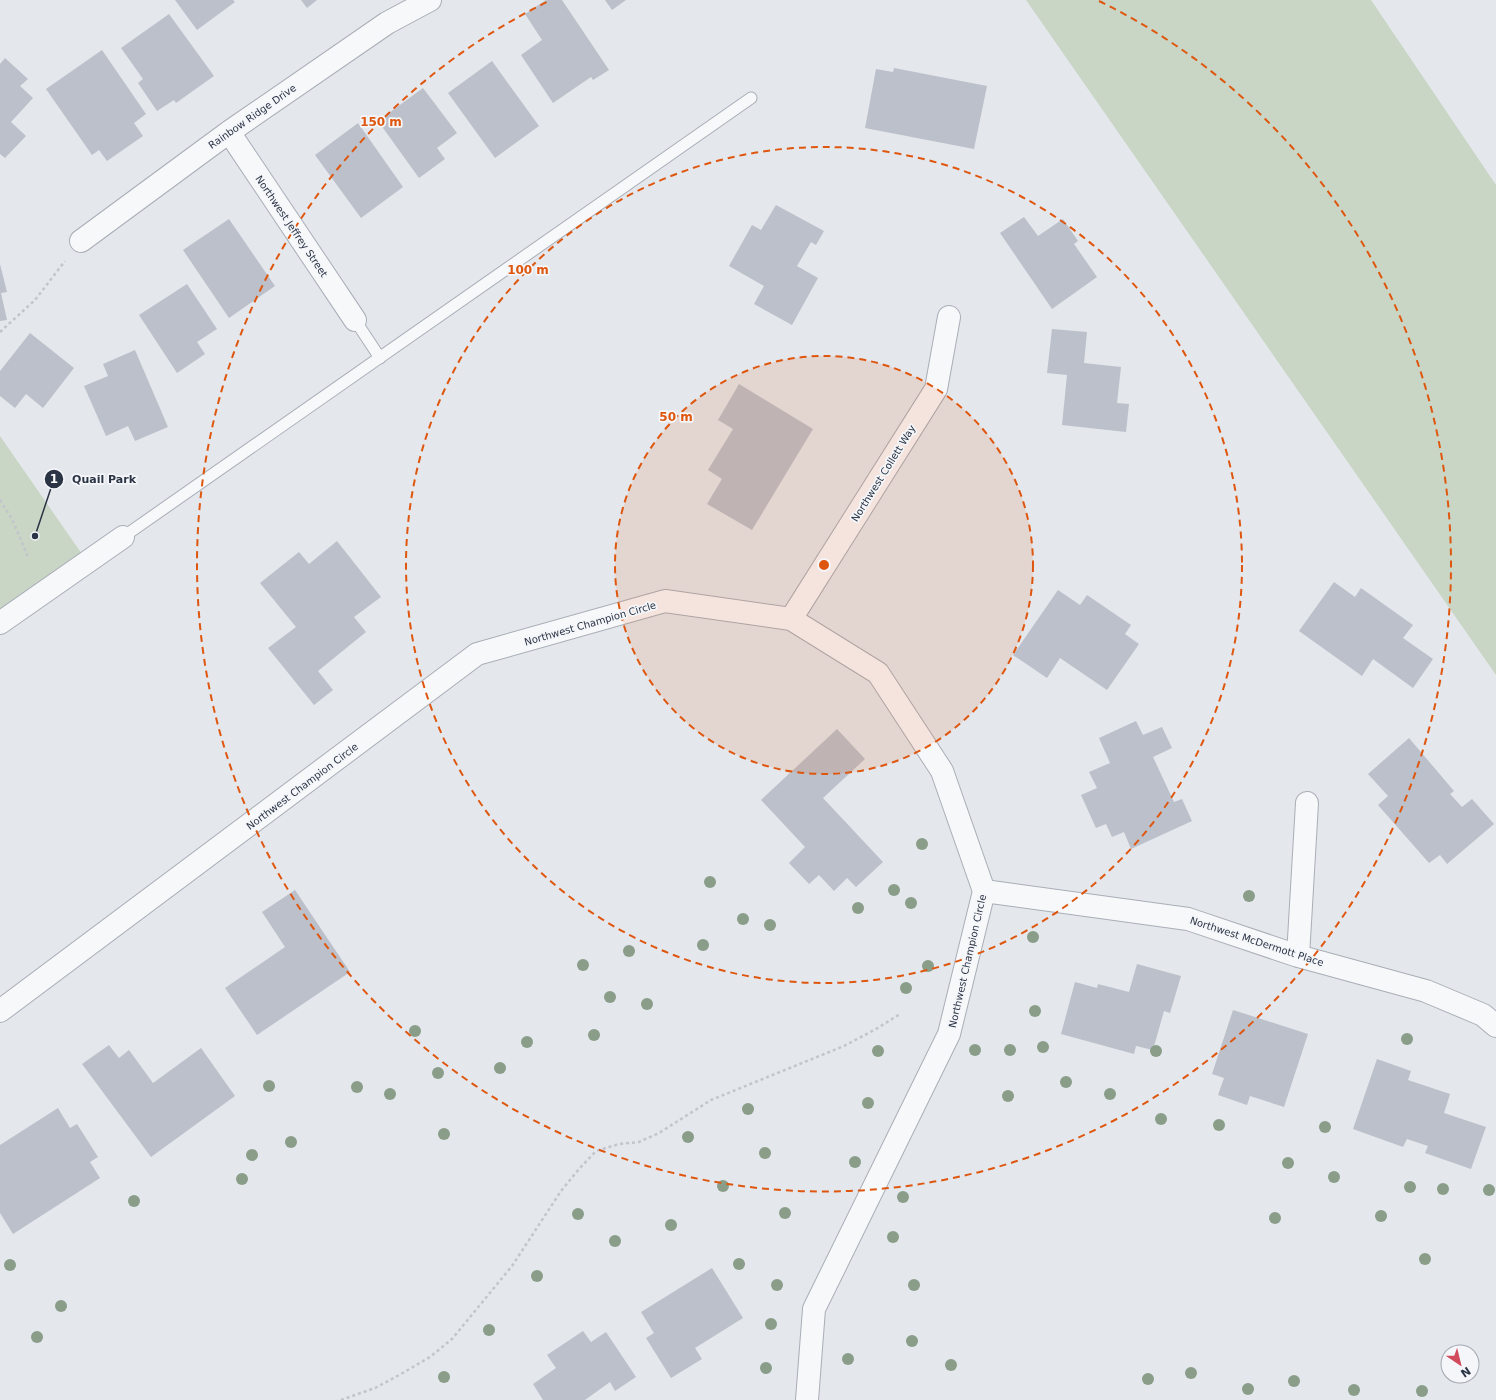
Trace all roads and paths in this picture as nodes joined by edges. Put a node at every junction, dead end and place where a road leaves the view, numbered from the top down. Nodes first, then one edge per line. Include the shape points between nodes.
1 (430, 0) edge
2 (751, 98) dead end
3 (229, 132) junction
4 (81, 241) joint
5 (949, 317) dead end
6 (355, 320) joint
7 (0, 332) edge
8 (380, 358) junction
9 (0, 500) edge
10 (123, 537) joint
11 (28, 557) dead end
12 (791, 619) junction
13 (0, 623) edge
14 (1307, 803) dead end
15 (984, 891) junction
16 (1298, 956) junction
17 (0, 1011) edge
18 (900, 1014) dead end
19 (1496, 1026) edge
20 (342, 1400) edge
21 (807, 1400) edge

1 - 3 street, Rainbow Ridge Drive via 388,23
2 - 8 lane
3 - 4 street, Rainbow Ridge Drive
3 - 6 street, Northwest Jeffrey Street
4 - 7 path via 35,300
5 - 12 street, Northwest Collett Way via 936,389
6 - 8 lane
8 - 10 lane
9 - 11 path via 12,519
10 - 13 street
12 - 15 street, Northwest Champion Circle via 878,673 942,771
12 - 17 street, Northwest Champion Circle via 665,601 477,654
14 - 16 street
15 - 16 street, Northwest McDermott Place via 1188,919
15 - 21 street, Northwest Champion Circle via 949,1034 814,1310
16 - 19 street, Northwest McDermott Place via 1426,991 1483,1015
18 - 20 path via 838,1049 712,1100 659,1133 639,1142 619,1144 596,1151 561,1190 512,1266 452,1339 430,1357 401,1374 375,1388

